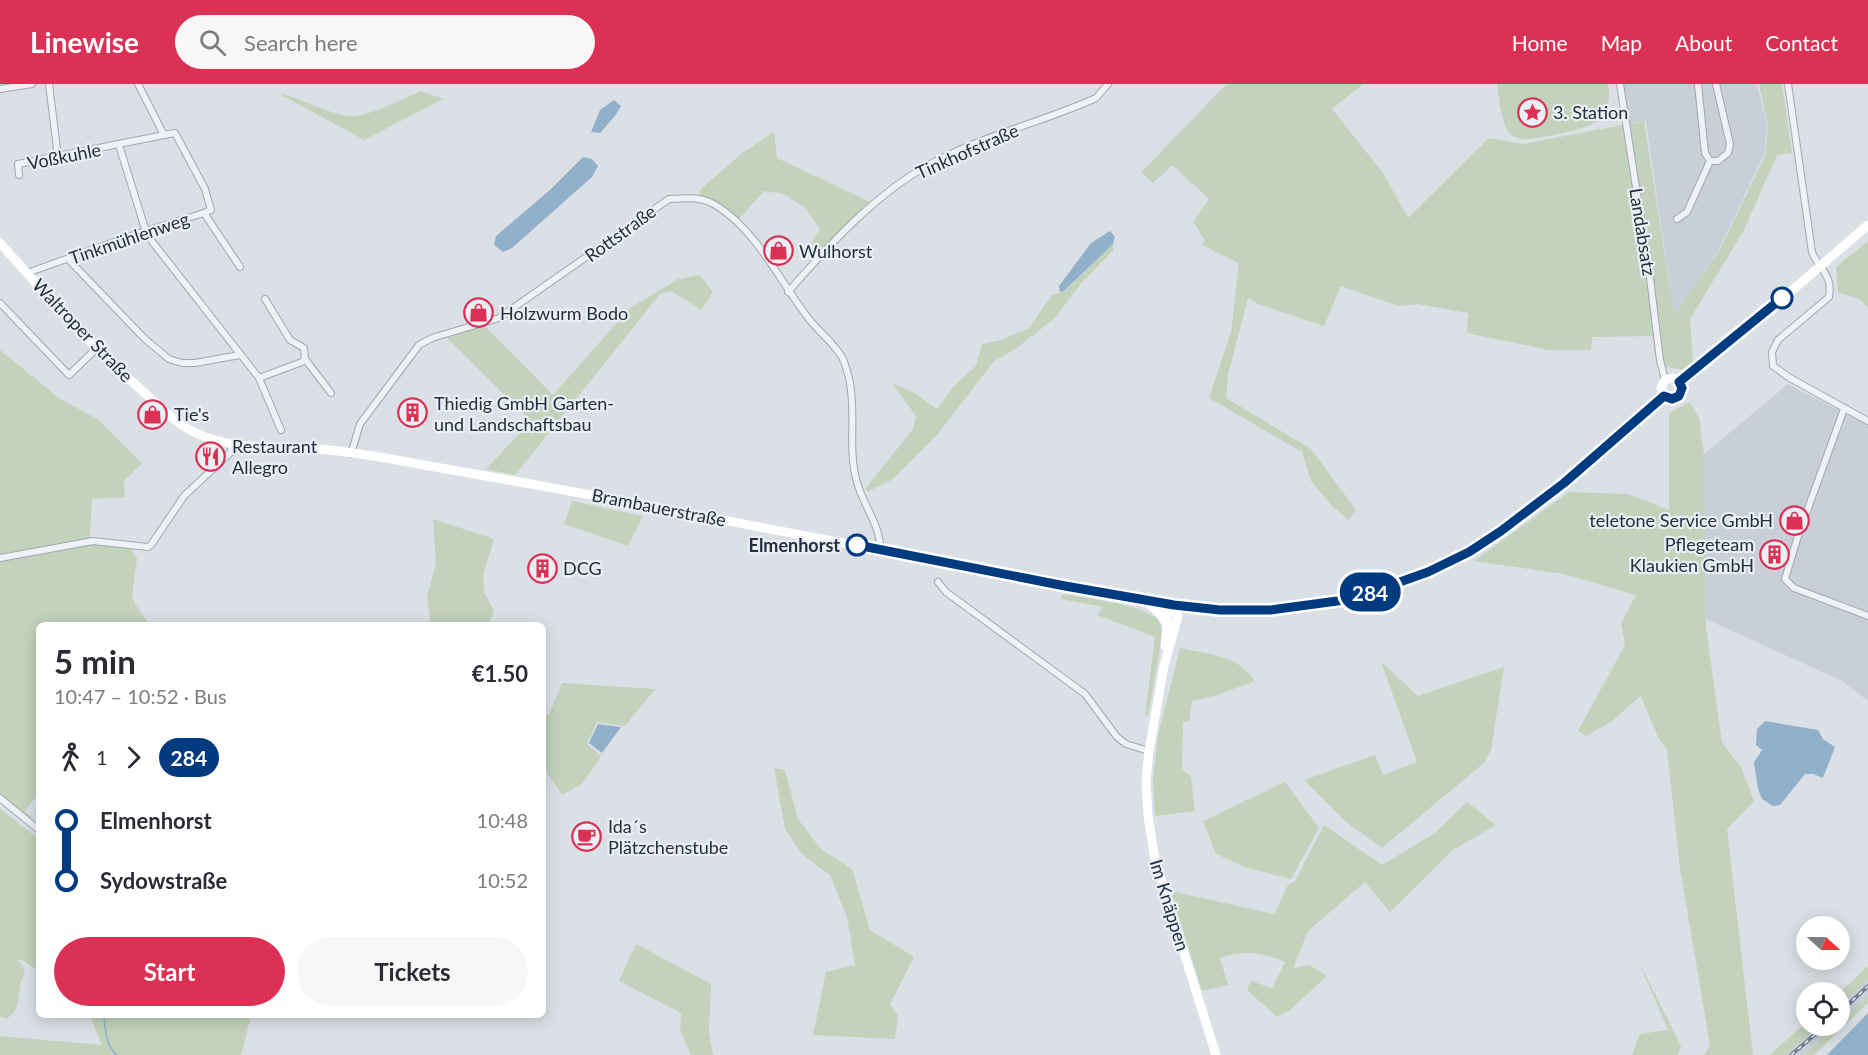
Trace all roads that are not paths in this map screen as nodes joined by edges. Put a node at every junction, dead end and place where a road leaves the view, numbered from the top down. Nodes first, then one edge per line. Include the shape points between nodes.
1 (32, 84) edge
2 (49, 84) edge
3 (138, 84) edge
4 (1108, 84) edge
5 (1620, 84) edge
6 (1698, 84) edge
7 (1716, 84) edge
8 (1788, 84) edge
9 (0, 89) edge
10 (164, 135) junction
11 (119, 146) junction
12 (58, 158) junction
13 (1710, 161) junction
14 (19, 175) dead end
15 (204, 213) junction
16 (1677, 219) dead end
17 (1868, 225) edge
18 (145, 231) junction
19 (0, 244) edge
20 (68, 259) junction
21 (1821, 266) junction
22 (240, 267) dead end
23 (27, 273) junction
24 (788, 292) junction
25 (265, 299) dead end
26 (0, 303) edge
27 (97, 348) junction
28 (240, 355) junction
29 (305, 359) junction
30 (259, 378) junction
31 (1665, 380) junction
32 (1679, 382) junction
33 (331, 393) dead end
34 (1664, 396) junction
35 (1844, 409) junction
36 (1868, 421) edge
37 (281, 430) dead end
38 (232, 447) junction
39 (351, 453) junction
40 (880, 550) junction
41 (0, 558) edge
42 (938, 582) dead end
43 (1145, 600) junction
44 (1174, 605) junction
45 (1868, 615) edge
46 (1167, 624) junction
47 (1164, 666) junction
48 (1149, 751) junction
49 (0, 798) edge
50 (36, 828) edge
51 (1216, 1055) edge

1 - 9 street
2 - 12 street
3 - 10 street
4 - 24 street, Tinkhofstraße via 1090,101 968,146 908,177 829,246
5 - 31 street, Landabsatz
6 - 13 street via 1704,153
7 - 13 street via 1730,144 1724,158
8 - 21 street via 1812,252
10 - 11 street, Voßkuhle
10 - 15 street via 175,133 205,189 211,210
11 - 12 street, Voßkuhle
11 - 18 street, Voßkuhle
12 - 14 street, Voßkuhle via 18,164
13 - 16 street via 1687,212
15 - 18 street, Tinkmühlenweg
15 - 22 street, Tinkmühlenweg
17 - 21 main road
18 - 20 street, Tinkmühlenweg
18 - 28 street
19 - 23 main road, Waltroper Straße
20 - 23 street, Tinkmühlenweg
20 - 28 street via 169,359 195,363
21 - 32 main road
21 - 35 street via 1831,286 1829,297 1778,340 1772,352 1773,366
23 - 27 main road, Waltroper Straße
24 - 39 street, Rottstraße via 747,232 718,207 694,197 669,199 499,318 419,345 360,424
24 - 40 street, Rottstraße via 842,358 852,404 851,453 856,481 878,528
25 - 29 street via 291,340 304,348
26 - 27 street via 69,375
27 - 38 main road, Waltroper Straße via 191,431
28 - 30 street
29 - 30 street
29 - 33 street
30 - 37 street
31 - 32 main road via 1673,378
31 - 34 main road via 1661,388
32 - 34 main road via 1679,396
34 - 44 main road, Brambauerstraße via 1564,483 1501,531 1428,572 1352,599 1270,610
35 - 36 street
35 - 45 street via 1785,579 1794,588
38 - 39 main road, Brambauerstraße
38 - 41 street via 184,496 148,548 93,541
39 - 40 main road, Brambauerstraße via 637,502
40 - 43 main road, Brambauerstraße
42 - 48 street via 946,592 1085,694 1117,737
43 - 44 main road, Brambauerstraße
43 - 46 main road
44 - 46 main road
44 - 47 main road, Im Knäppen via 1178,616
46 - 47 main road
47 - 48 main road, Im Knäppen
48 - 51 main road, Im Knäppen via 1146,782 1155,860
49 - 50 street

